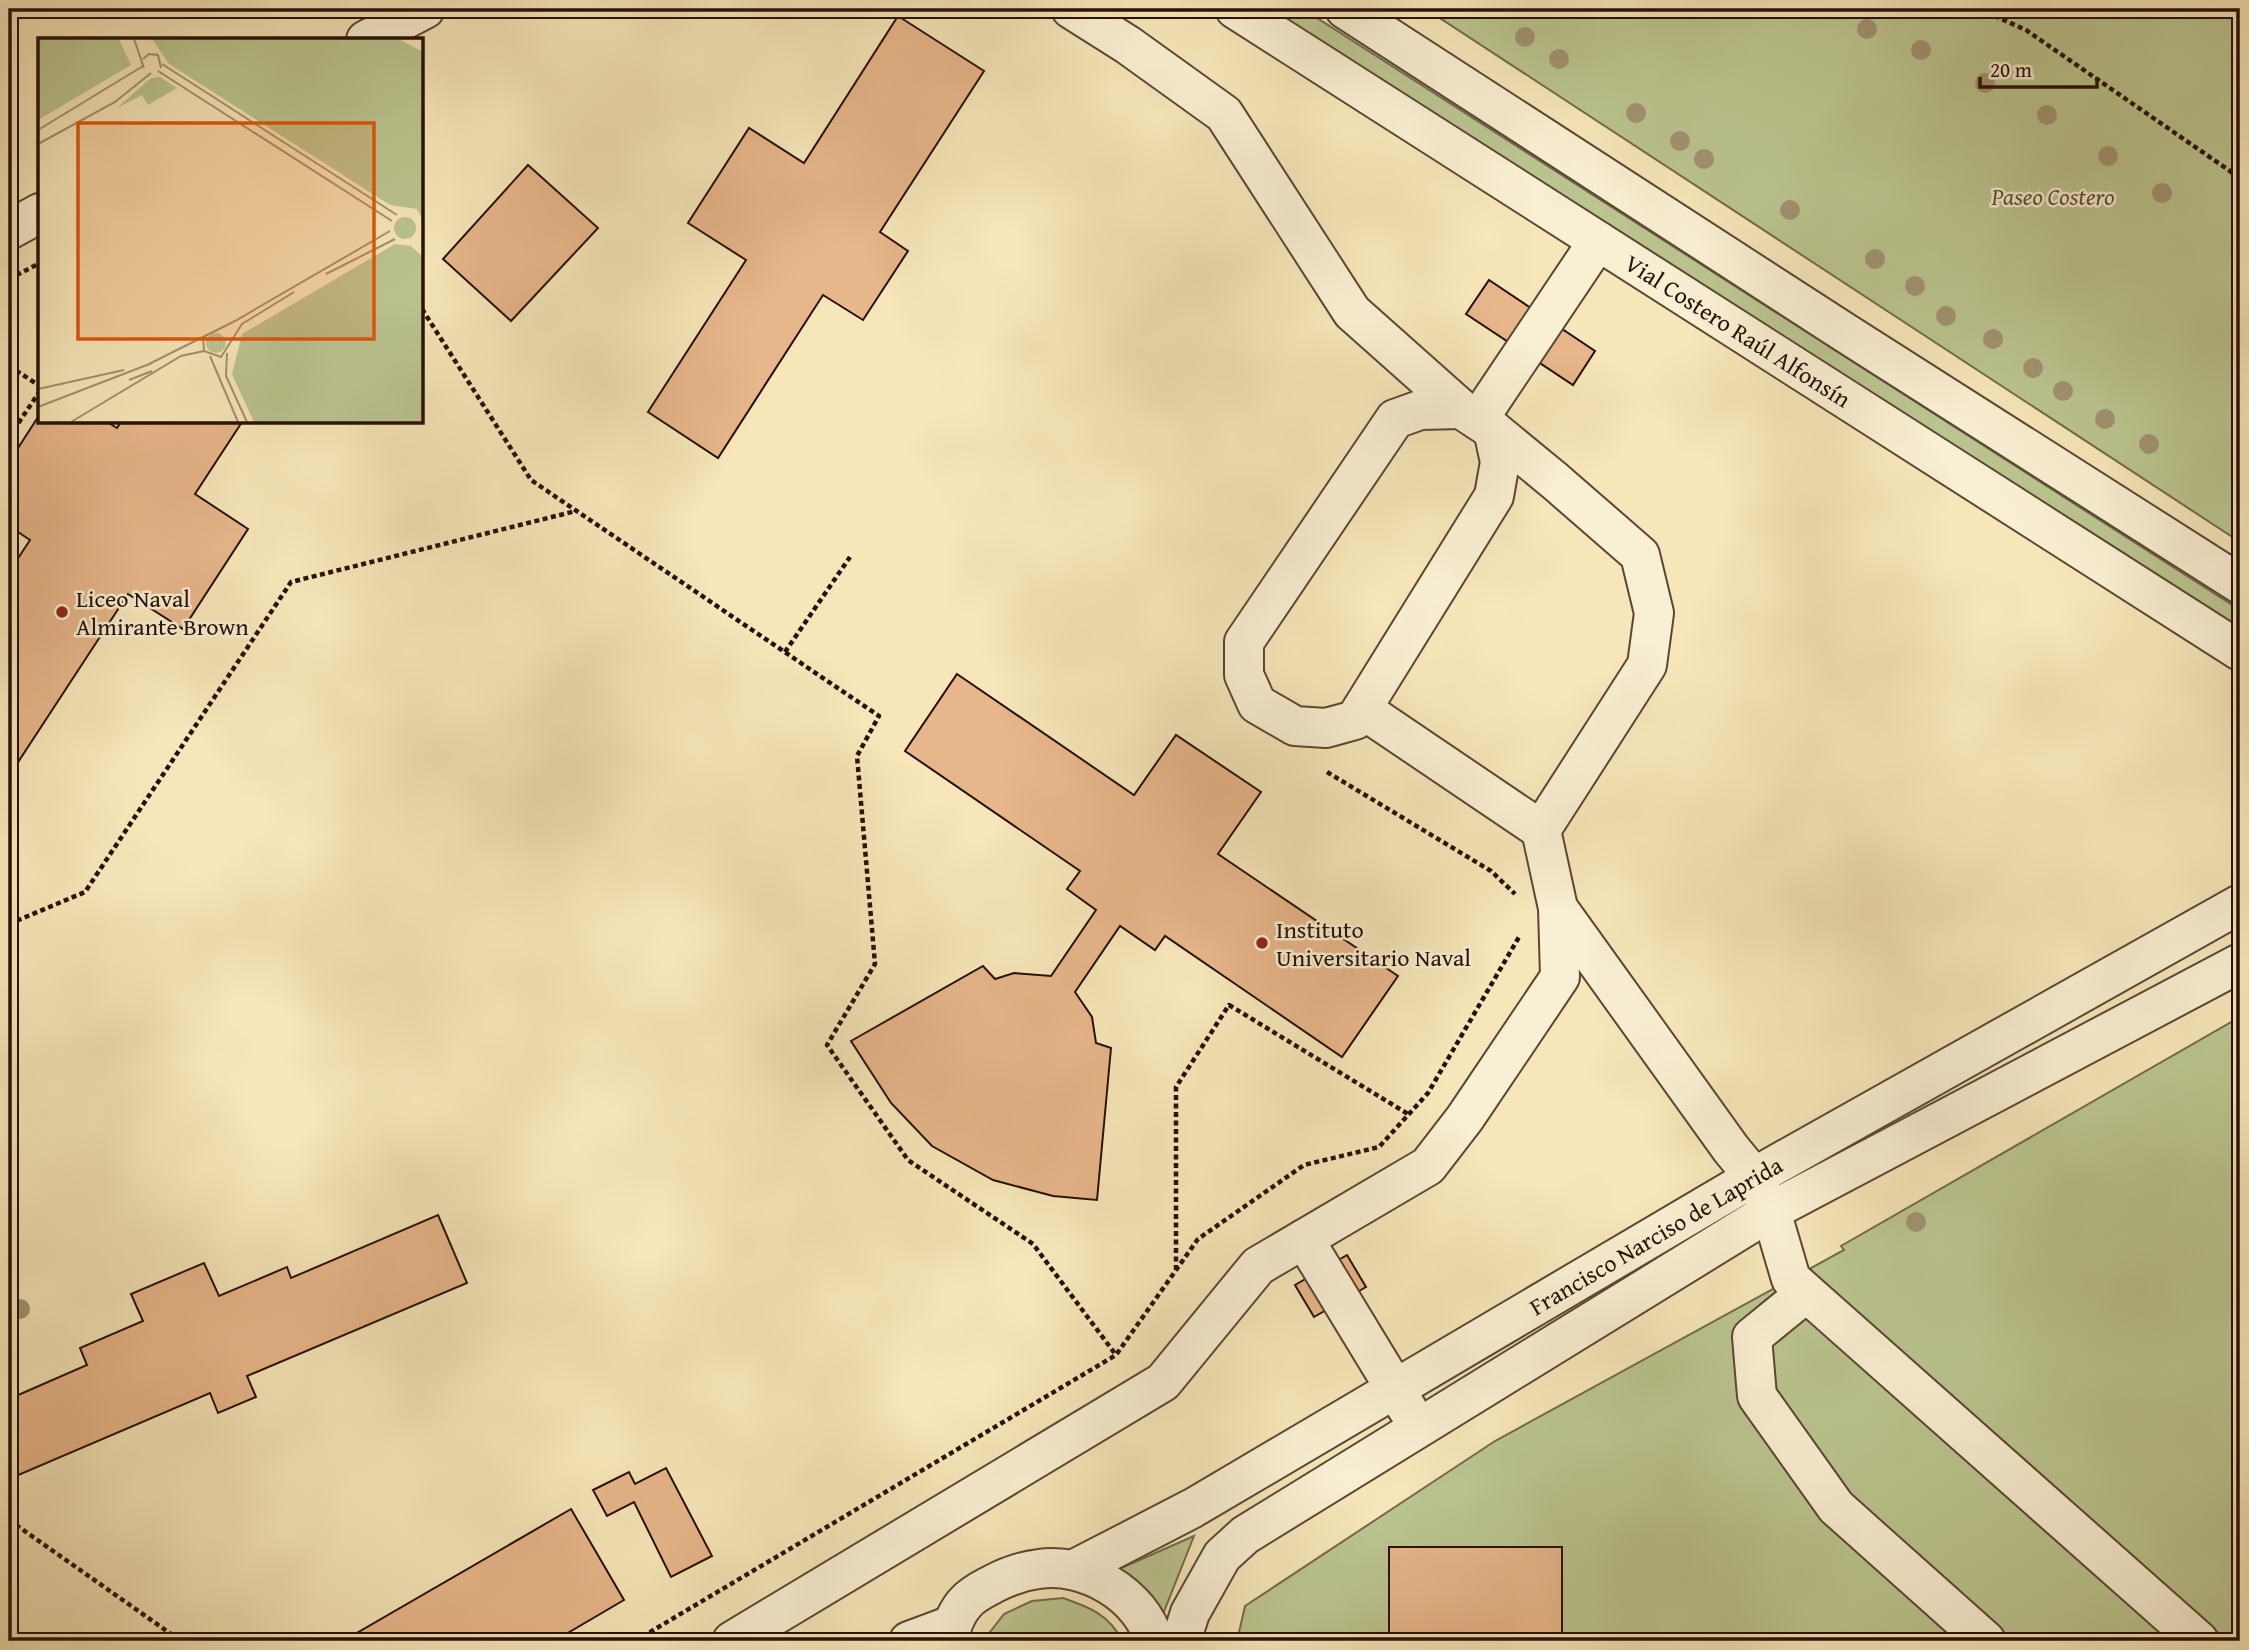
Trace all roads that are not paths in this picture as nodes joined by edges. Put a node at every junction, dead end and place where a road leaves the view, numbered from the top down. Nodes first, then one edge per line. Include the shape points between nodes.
1 (425, 9) edge
2 (1071, 9) edge
3 (1235, 9) edge
4 (1345, 9) edge
5 (370, 38) edge
6 (38, 214) edge
7 (9, 230) edge
8 (1598, 241) junction
9 (1477, 419) junction
10 (2240, 584) edge
11 (2240, 651) edge
12 (1362, 709) junction
13 (1541, 830) junction
14 (2240, 904) edge
15 (1558, 908) junction
16 (2240, 963) edge
17 (1754, 1177) junction
18 (1771, 1211) junction
19 (1304, 1238) junction
20 (1806, 1293) junction
21 (1394, 1389) junction
22 (1418, 1427) junction
23 (1073, 1570) junction
24 (950, 1633) edge
25 (732, 1641) edge
26 (909, 1641) edge
27 (1154, 1641) edge
28 (1181, 1641) edge
29 (1986, 1641) edge
30 (2199, 1641) edge

1 - 5 street
2 - 9 street via 1224,114 1352,312
3 - 8 street, Vial Costero Raúl Alfonsín
4 - 10 street
6 - 7 street
8 - 9 street
8 - 11 street, Vial Costero Raúl Alfonsín
9 - 12 street via 1500,462 1494,496
9 - 12 street via 1420,410 1395,419 1244,642 1244,675 1256,704 1295,726 1326,728 1355,720
9 - 13 street via 1640,555 1654,613 1647,665
12 - 13 street
13 - 15 street
14 - 17 street, Francisco Narciso de Laprida
15 - 17 street
15 - 19 street via 1560,976 1465,1118 1428,1166
16 - 18 street, Francisco Narciso de Laprida
17 - 18 street
17 - 21 street, Francisco Narciso de Laprida
18 - 20 street via 1791,1279
18 - 22 street, Francisco Narciso de Laprida
19 - 21 street
19 - 25 street via 1258,1266 1163,1382
20 - 29 street via 1752,1337 1757,1396 1836,1507
20 - 30 street
21 - 22 street
21 - 23 street, Francisco Narciso de Laprida via 1193,1508
22 - 28 street, Francisco Narciso de Laprida via 1229,1549 1190,1613
23 - 24 street via 1041,1568 1010,1575 965,1602
23 - 27 street via 1106,1582 1133,1604
24 - 26 street

